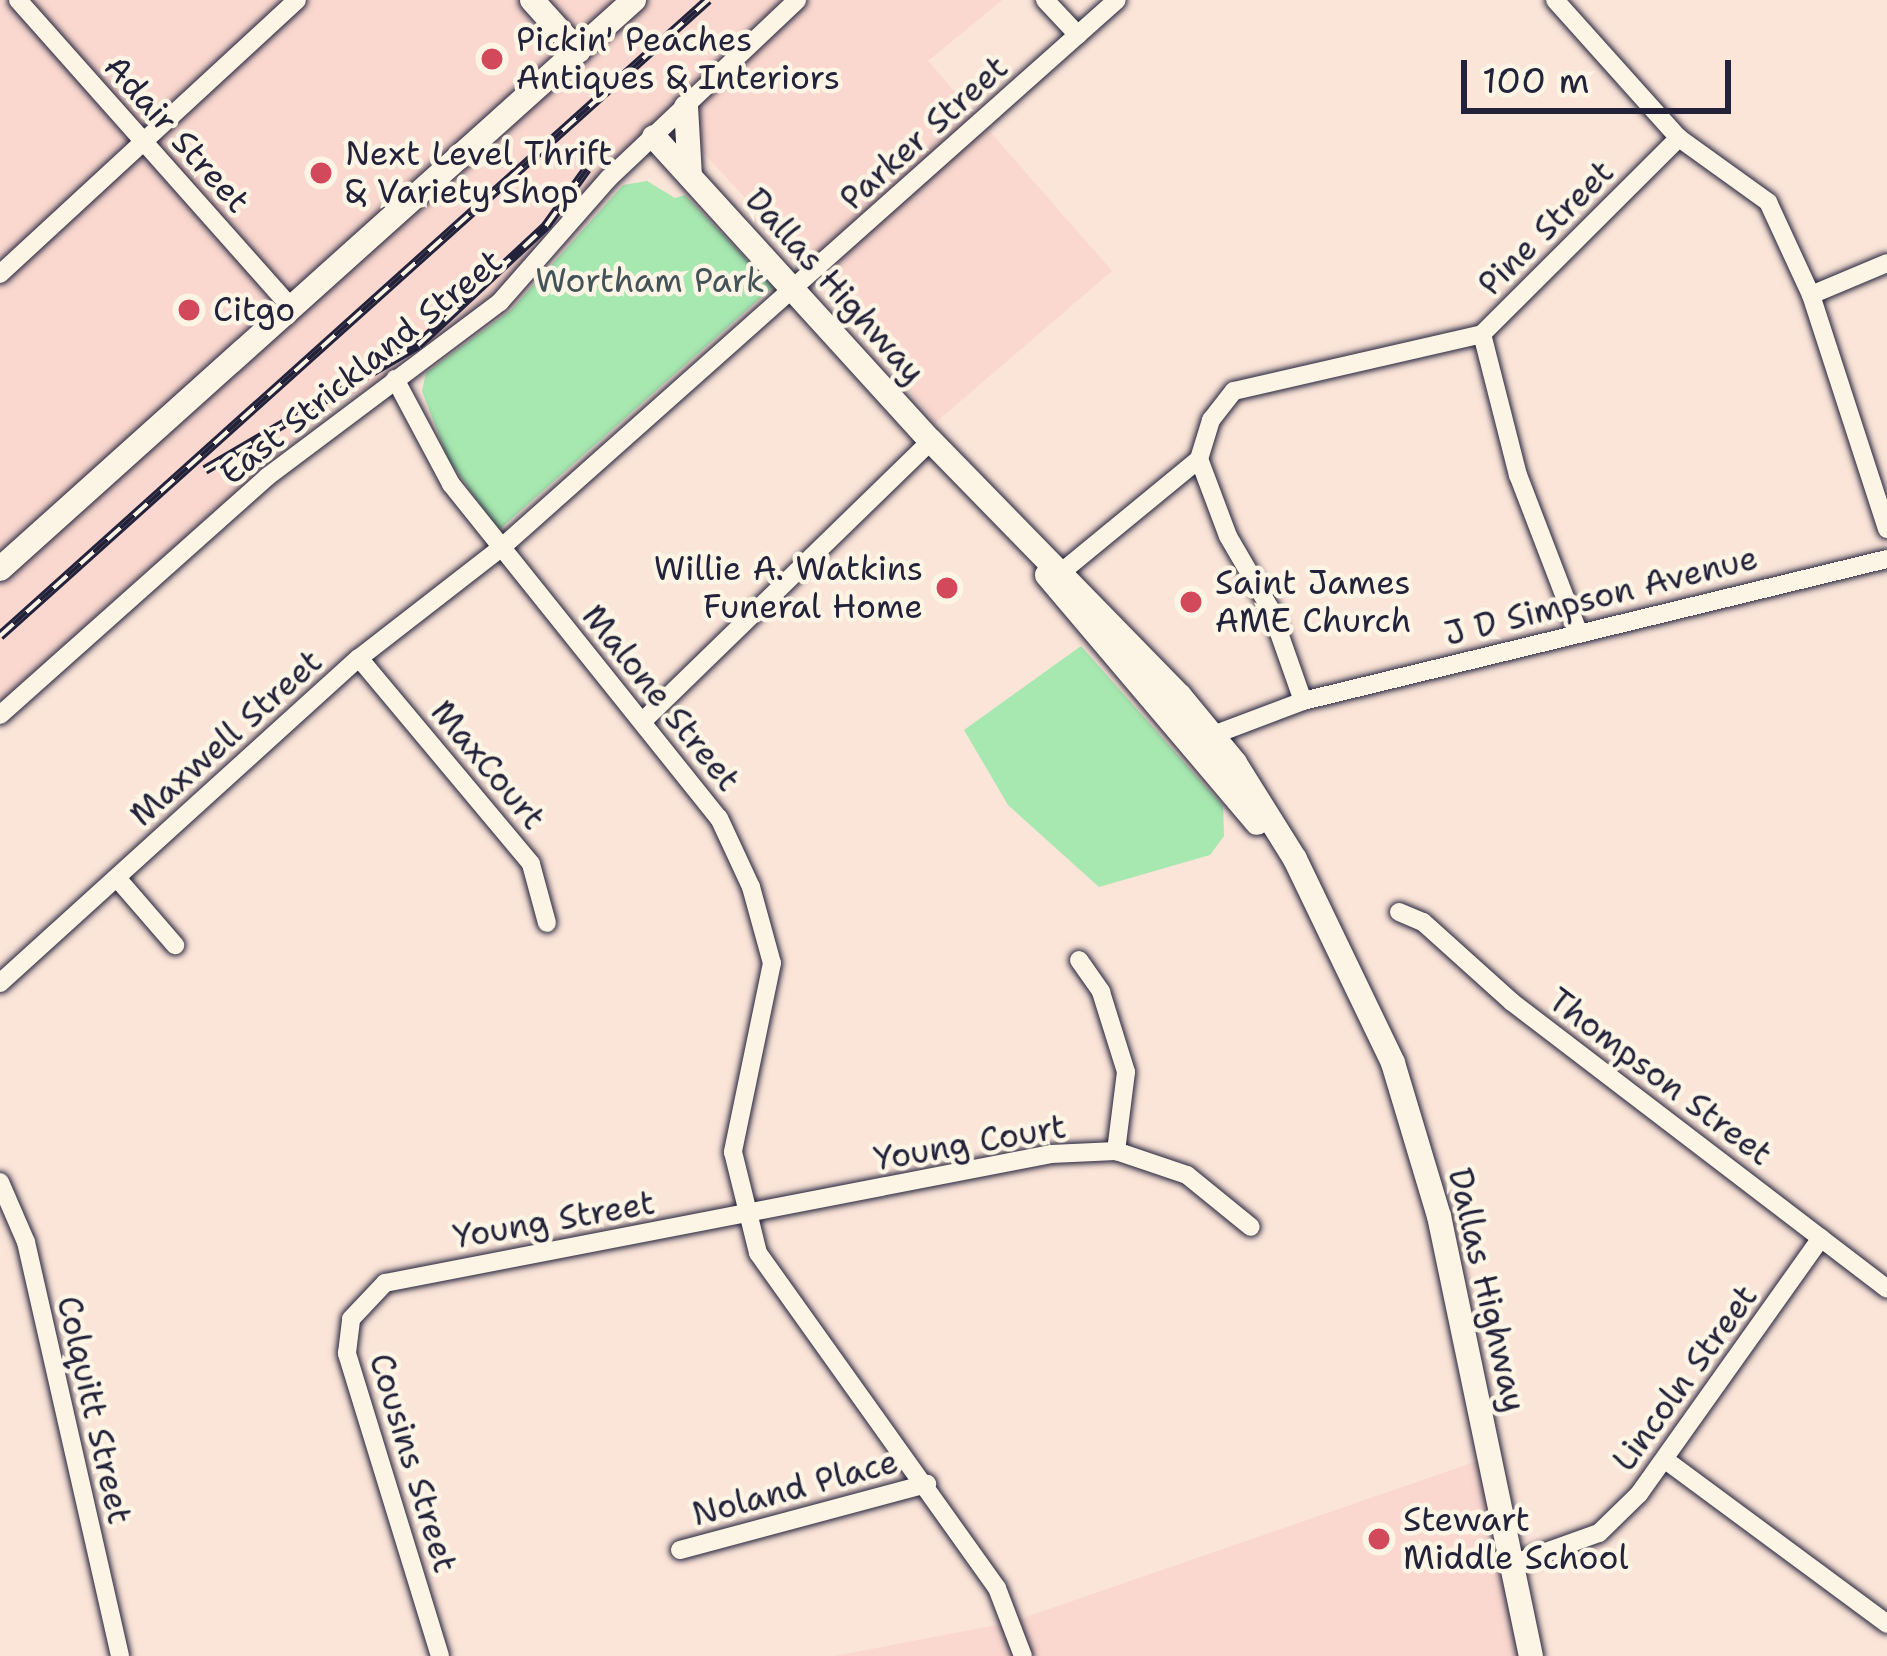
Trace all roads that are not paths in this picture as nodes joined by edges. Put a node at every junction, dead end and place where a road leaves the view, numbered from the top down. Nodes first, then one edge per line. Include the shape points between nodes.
1 (18, 0) edge
2 (297, 0) edge
3 (532, 0) edge
4 (634, 0) edge
5 (797, 0) edge
6 (1045, 0) edge
7 (1117, 0) edge
8 (1555, 0) edge
9 (1078, 35) junction
10 (578, 51) junction
11 (686, 107) junction
12 (654, 137) junction
13 (1679, 138) junction
14 (144, 142) junction
15 (690, 176) junction
16 (1887, 263) edge
17 (0, 274) edge
18 (791, 287) junction
19 (1811, 295) junction
20 (291, 308) junction
21 (1482, 334) junction
22 (395, 379) junction
23 (932, 441) junction
24 (1199, 459) junction
25 (967, 478) junction
26 (1887, 529) edge
27 (501, 548) junction
28 (1887, 559) edge
29 (3, 560) edge
30 (1064, 570) junction
31 (1578, 631) junction
32 (359, 658) junction
33 (1303, 701) junction
34 (0, 715) edge
35 (645, 719) junction
36 (1203, 738) junction
37 (116, 878) junction
38 (1399, 912) dead end
39 (547, 922) dead end
40 (175, 945) dead end
41 (1079, 961) dead end
42 (0, 983) edge
43 (1116, 1151) junction
44 (0, 1182) edge
45 (751, 1217) junction
46 (1251, 1227) dead end
47 (1821, 1238) junction
48 (1887, 1289) edge
49 (370, 1292) joint
50 (1667, 1461) junction
51 (927, 1484) junction
52 (680, 1550) dead end
53 (1515, 1563) junction
54 (1887, 1624) edge
55 (120, 1656) edge
56 (440, 1656) edge
57 (1023, 1656) edge
58 (1531, 1656) edge

1 - 14 street, Adair Street
2 - 14 street
3 - 10 main road
4 - 10 main road
5 - 11 street, East Strickland Street
6 - 9 street
7 - 9 street, Parker Street
8 - 13 street
9 - 18 street, Parker Street
10 - 20 main road
11 - 12 street, East Strickland Street
11 - 15 main road
12 - 15 main road, Dallas Highway
12 - 22 street, East Strickland Street via 500,302
13 - 19 street via 1768,202
13 - 21 street, Pine Street
14 - 17 street
14 - 20 street, Adair Street
15 - 18 main road, Dallas Highway
16 - 19 street
18 - 23 main road, Dallas Highway
18 - 27 street, Parker Street
19 - 26 street
20 - 29 main road
21 - 24 street, Pine Street via 1234,391 1210,420
21 - 31 street via 1518,475
22 - 27 street, Malone Street via 451,484
22 - 34 street, East Strickland Street via 267,477
23 - 25 main road, Dallas Highway
23 - 35 street
24 - 30 street
24 - 33 street via 1228,536 1271,610
25 - 30 main road, Dallas Highway
25 - 36 main road, Dallas Highway
27 - 32 street, Maxwell Street
27 - 35 street, Malone Street
28 - 31 street, J D Simpson Avenue
30 - 36 main road, Dallas Highway
31 - 33 street, J D Simpson Avenue
32 - 37 street, Maxwell Street
32 - 39 street, MaxCourt via 531,864
33 - 36 street, J D Simpson Avenue
35 - 45 street, Malone Street via 719,818 751,887 772,963 734,1152
36 - 53 main road, Dallas Highway via 1295,859 1394,1064 1439,1216
37 - 40 street
37 - 42 street, Maxwell Street
38 - 47 street, Thompson Street via 1423,922 1512,1002
41 - 43 street via 1101,992 1126,1072
43 - 45 street, Young Court via 1051,1154
43 - 46 street, Young Court via 1187,1174
44 - 55 street, Colquitt Street via 26,1242
45 - 49 street, Young Street via 523,1253
45 - 51 street, Malone Street via 758,1253 779,1288
47 - 48 street, Thompson Street
47 - 50 street, Lincoln Street
49 - 56 street, Cousins Street via 351,1319 347,1353
50 - 53 street, Lincoln Street via 1599,1533
50 - 54 street
51 - 52 street, Noland Place
51 - 57 street, Malone Street via 997,1588
53 - 58 main road, Dallas Highway

